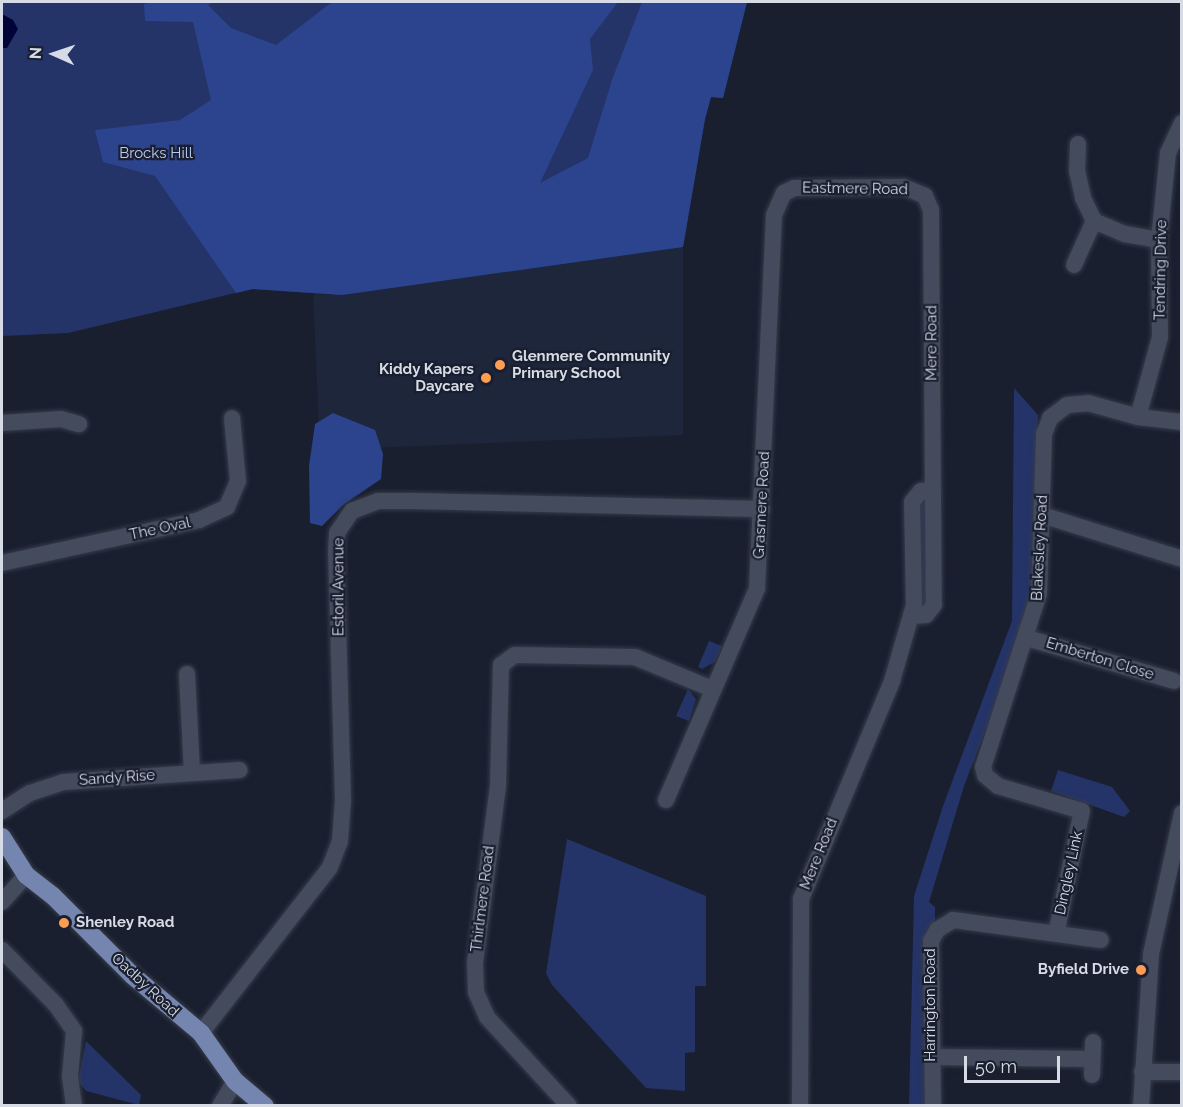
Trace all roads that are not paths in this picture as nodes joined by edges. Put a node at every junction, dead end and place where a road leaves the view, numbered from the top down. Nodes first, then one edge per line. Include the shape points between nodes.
1 (1182, 123) edge
2 (1078, 144) dead end
3 (784, 193) joint
4 (925, 196) joint
5 (1094, 221) junction
6 (1160, 240) junction
7 (1074, 265) dead end
8 (1138, 417) junction
9 (232, 418) dead end
10 (1182, 422) edge
11 (2, 423) edge
12 (79, 424) dead end
13 (762, 508) junction
14 (1042, 515) junction
15 (1182, 559) edge
16 (2, 562) edge
17 (1027, 638) junction
18 (187, 674) dead end
19 (1174, 681) dead end
20 (712, 689) junction
21 (240, 770) dead end
22 (192, 772) junction
23 (666, 800) dead end
24 (2, 811) edge
25 (1082, 812) joint
26 (1182, 813) edge
27 (2, 837) edge
28 (26, 875) junction
29 (2, 902) edge
30 (1056, 934) junction
31 (1101, 940) dead end
32 (2, 950) edge
33 (201, 1033) junction
34 (931, 1057) junction
35 (1092, 1059) dead end
36 (1142, 1072) junction
37 (1182, 1072) edge
38 (235, 1081) junction
39 (223, 1104) edge
40 (74, 1106) edge
41 (265, 1106) edge
42 (569, 1106) edge
43 (800, 1106) edge
44 (933, 1106) edge
45 (1141, 1106) edge

1 - 6 street, Tendring Drive via 1168,153
2 - 5 street via 1077,171 1083,198
3 - 4 street, Eastmere Road via 794,188 904,187
3 - 13 street, Grasmere Road via 774,214
4 - 43 street, Mere Road via 931,210 933,491 921,491 912,502 911,616 892,681 801,899
5 - 6 street via 1125,234
5 - 7 street
6 - 8 street, Tendring Drive via 1160,337
8 - 10 street, Blakesley Road
8 - 14 street, Blakesley Road via 1088,403 1067,405 1050,418 1044,434
9 - 16 street, The Oval via 238,481 227,507 199,520
11 - 12 street via 61,419
13 - 20 street, Grasmere Road via 757,589 718,687
13 - 33 street, Estoril Avenue via 378,501 352,510 338,533 336,553 343,800 340,841 330,867
14 - 15 street
14 - 17 street, Blakesley Road via 1039,594
17 - 19 street, Emberton Close
17 - 25 street, Blakesley Road via 983,757 985,775 998,786
18 - 22 street
20 - 23 street, Grasmere Road
20 - 42 street, Thirlmere Road via 636,657 515,655 504,659 499,672 498,786 475,963 476,992 487,1017
21 - 22 street, Sandy Rise
22 - 24 street, Sandy Rise via 63,782 30,793
25 - 30 street, Dingley Link
26 - 36 street via 1151,954
27 - 28 main road, Oadby Road
28 - 29 street
28 - 33 main road, Oadby Road via 53,896 132,975
30 - 31 street, Harrington Road
30 - 34 street, Harrington Road via 953,920 937,930 931,941
32 - 40 street via 56,1005 74,1031 70,1077
33 - 38 main road, Oadby Road
34 - 35 street
34 - 44 street, Harrington Road
36 - 37 street
36 - 45 street
38 - 39 street
38 - 41 main road, Oadby Road

